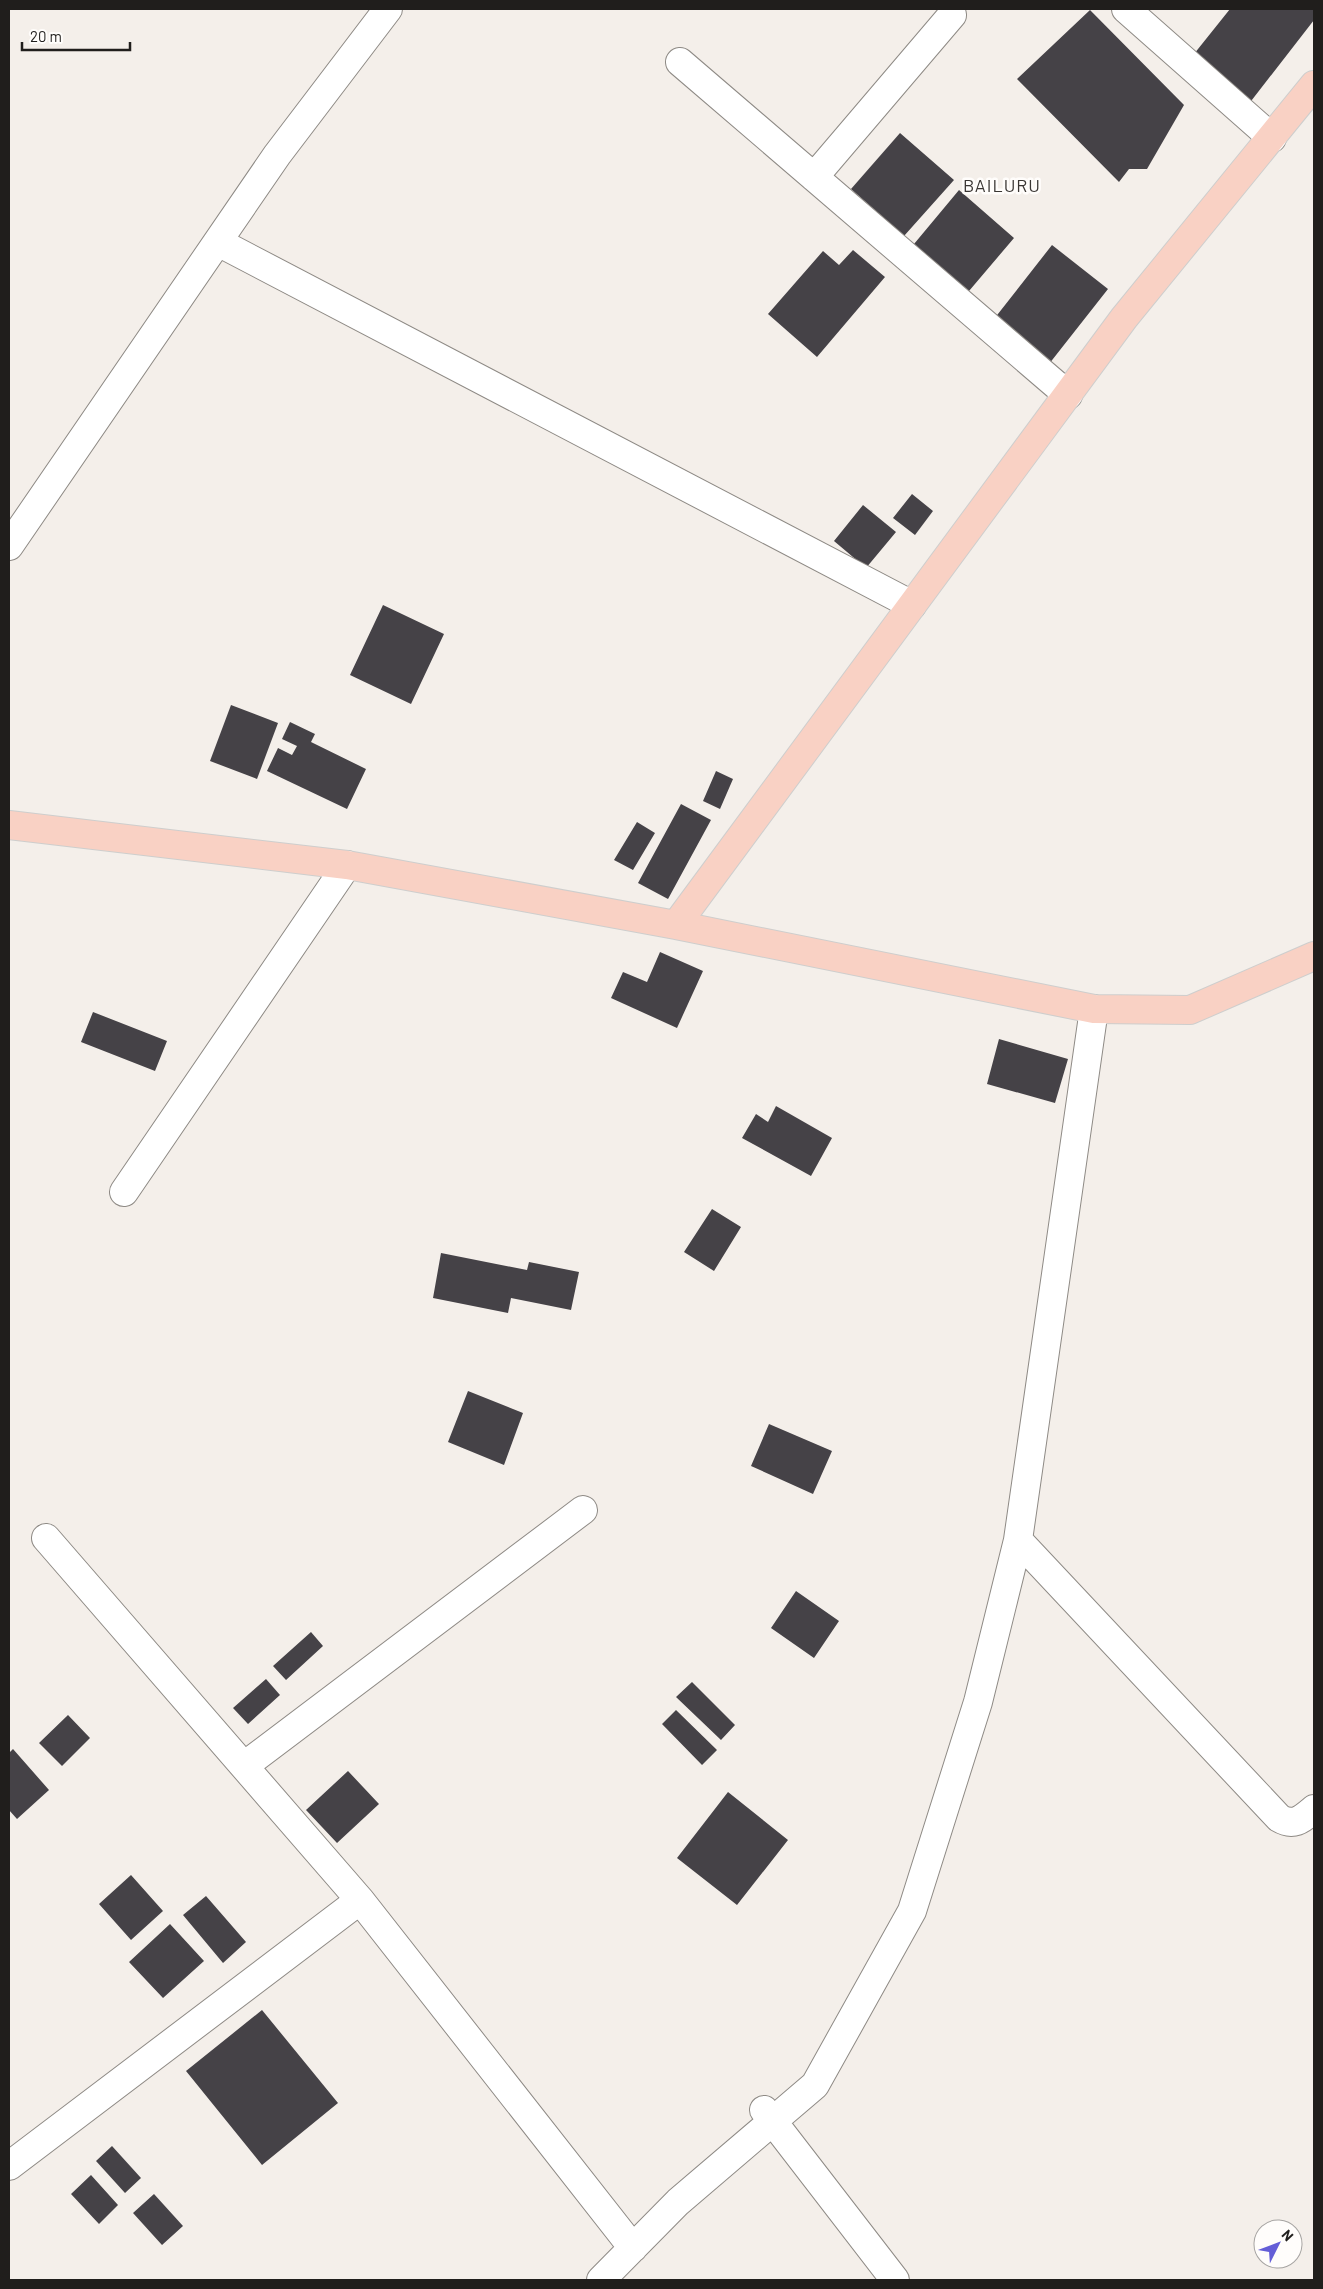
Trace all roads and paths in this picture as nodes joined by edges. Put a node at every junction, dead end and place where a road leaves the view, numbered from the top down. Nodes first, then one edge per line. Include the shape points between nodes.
1 (388, 9) edge
2 (1126, 9) edge
3 (952, 15) dead end
4 (680, 62) dead end
5 (1314, 85) edge
6 (1272, 138) junction
7 (814, 177) junction
8 (218, 242) junction
9 (1068, 395) junction
10 (9, 546) edge
11 (912, 605) junction
12 (9, 826) edge
13 (347, 865) junction
14 (676, 924) junction
15 (1314, 956) edge
16 (1094, 1008) junction
17 (124, 1192) dead end
18 (583, 1510) dead end
19 (46, 1538) dead end
20 (1018, 1540) junction
21 (244, 1766) junction
22 (1314, 1809) edge
23 (360, 1900) junction
24 (768, 2116) junction
25 (9, 2166) edge
26 (633, 2248) junction
27 (601, 2280) edge
28 (895, 2280) edge

1 - 8 street via 277,155
2 - 6 street
3 - 7 street
4 - 7 street
5 - 6 main road
6 - 9 main road via 1124,318
7 - 9 street
8 - 10 street
8 - 11 street
9 - 11 main road
11 - 14 main road
12 - 13 main road
13 - 14 main road
13 - 17 street
14 - 16 main road
15 - 16 main road via 1190,1010
16 - 20 street
18 - 21 street
19 - 21 street
20 - 22 street via 1278,1818 1297,1823
20 - 24 street via 978,1702 912,1911 815,2085
21 - 23 street
23 - 25 street
23 - 26 street
24 - 26 street
24 - 28 street
26 - 27 street

